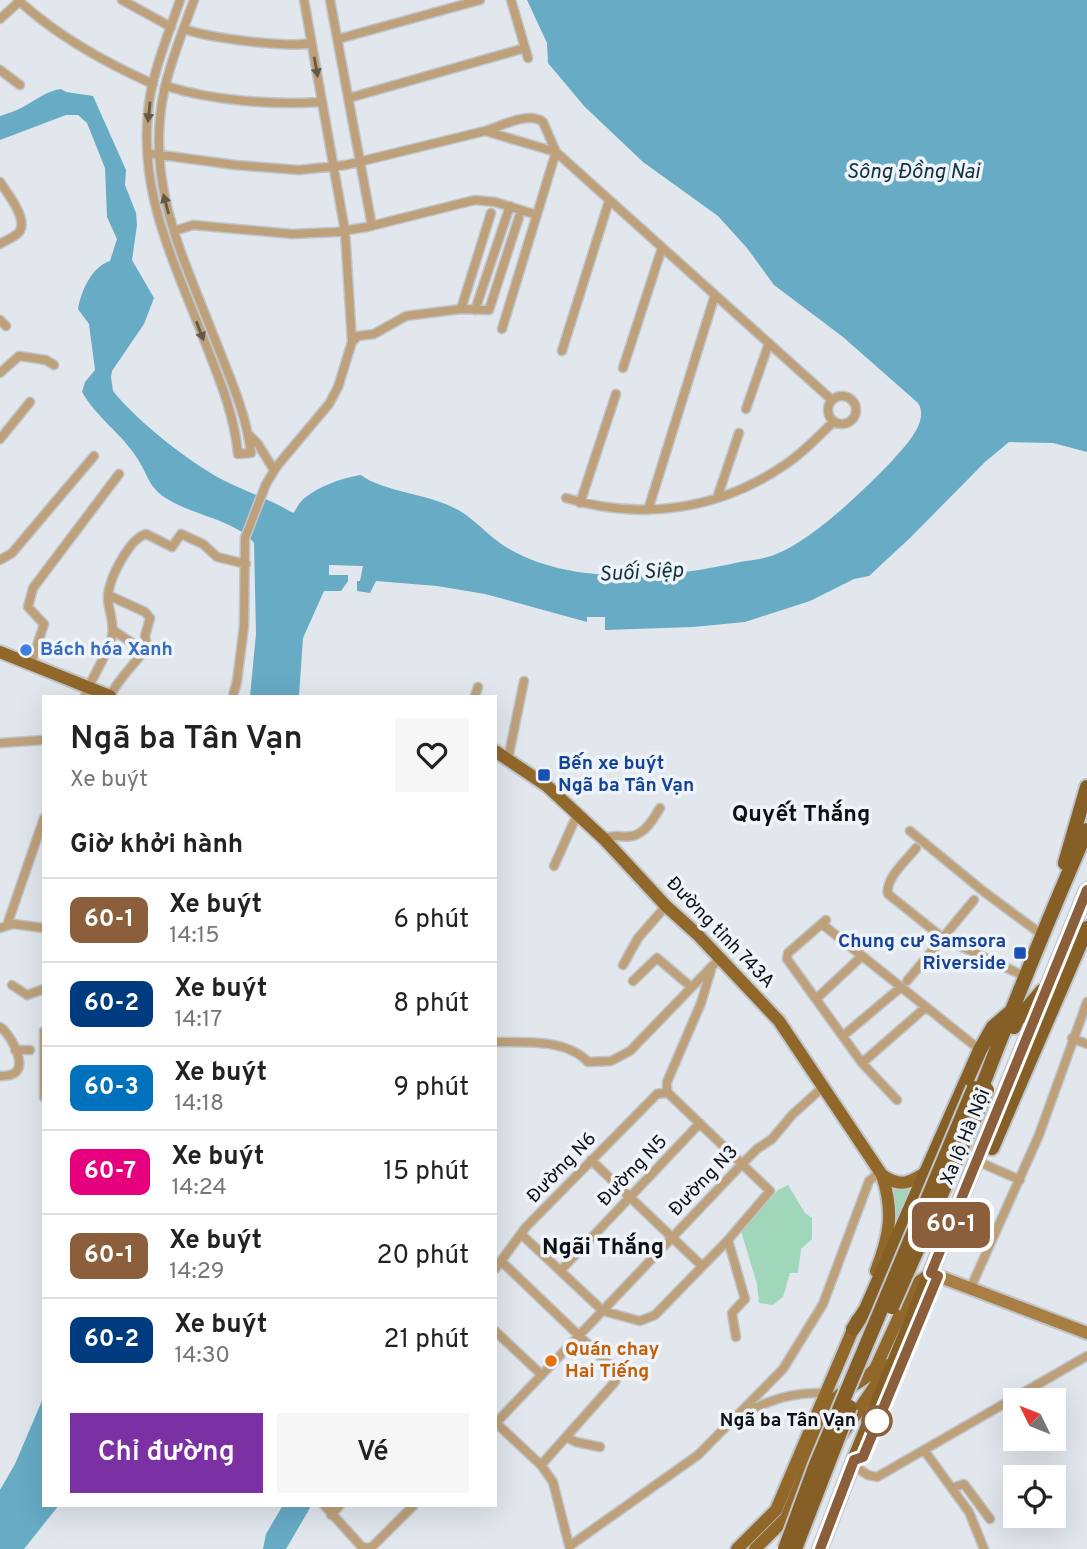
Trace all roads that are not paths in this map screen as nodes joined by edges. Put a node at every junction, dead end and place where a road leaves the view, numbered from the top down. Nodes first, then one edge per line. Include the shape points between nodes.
1 (19, 0) edge
2 (122, 0) edge
3 (180, 0) edge
4 (194, 0) edge
5 (304, 0) edge
6 (330, 0) edge
7 (480, 0) edge
8 (511, 0) edge
9 (0, 19) edge
10 (171, 27) junction
11 (184, 29) junction
12 (338, 39) junction
13 (312, 43) junction
14 (525, 48) junction
15 (528, 58) dead end
16 (0, 70) edge
17 (153, 84) junction
18 (20, 85) dead end
19 (166, 86) junction
20 (349, 98) junction
21 (322, 102) junction
22 (485, 131) junction
23 (556, 152) junction
24 (147, 153) junction
25 (159, 155) junction
26 (360, 161) junction
27 (333, 167) junction
28 (0, 182) edge
29 (609, 201) junction
30 (510, 206) junction
31 (491, 213) dead end
32 (537, 215) junction
33 (519, 217) dead end
34 (372, 226) junction
35 (174, 231) junction
36 (345, 231) junction
37 (0, 244) edge
38 (662, 248) junction
39 (715, 295) junction
40 (461, 309) junction
41 (475, 310) junction
42 (502, 329) dead end
43 (352, 342) junction
44 (769, 343) junction
45 (562, 351) dead end
46 (54, 365) dead end
47 (624, 368) dead end
48 (0, 373) edge
49 (231, 381) junction
50 (222, 386) junction
51 (616, 394) dead end
52 (832, 400) junction
53 (30, 402) dead end
54 (746, 409) dead end
55 (834, 421) junction
56 (739, 433) dead end
57 (248, 434) junction
58 (0, 439) edge
59 (94, 456) dead end
60 (274, 470) junction
61 (119, 474) dead end
62 (566, 498) dead end
63 (718, 498) junction
64 (580, 503) junction
65 (648, 510) junction
66 (0, 560) edge
67 (246, 564) junction
68 (108, 596) junction
69 (113, 629) junction
70 (144, 651) junction
71 (0, 652) edge
72 (30, 664) junction
73 (524, 681) dead end
74 (478, 687) dead end
75 (86, 692) edge
76 (104, 695) edge
77 (110, 695) edge
78 (233, 695) edge
79 (475, 695) edge
80 (42, 740) edge
81 (0, 743) edge
82 (497, 752) edge
83 (508, 759) junction
84 (1087, 787) edge
85 (660, 808) dead end
86 (577, 816) junction
87 (42, 823) edge
88 (1087, 830) edge
89 (910, 831) dead end
90 (604, 839) junction
91 (916, 848) dead end
92 (554, 866) dead end
93 (1087, 890) edge
94 (1057, 898) junction
95 (974, 900) dead end
96 (666, 906) junction
97 (1087, 917) edge
98 (4, 927) edge
99 (42, 928) edge
100 (1087, 928) edge
101 (1071, 929) junction
102 (1041, 934) junction
103 (943, 938) junction
104 (862, 956) junction
105 (716, 963) junction
106 (623, 965) dead end
107 (1024, 976) junction
108 (634, 981) dead end
109 (907, 981) dead end
110 (1049, 983) junction
111 (12, 985) dead end
112 (690, 986) junction
113 (900, 988) junction
114 (42, 992) edge
115 (816, 999) junction
116 (1087, 1002) edge
117 (926, 1007) junction
118 (1014, 1010) junction
119 (0, 1027) edge
120 (844, 1035) junction
121 (1072, 1038) junction
122 (497, 1042) edge
123 (1087, 1044) edge
124 (30, 1049) dead end
125 (15, 1050) junction
126 (980, 1050) junction
127 (862, 1063) junction
128 (0, 1076) edge
129 (823, 1087) junction
130 (980, 1090) junction
131 (667, 1092) junction
132 (897, 1100) dead end
133 (700, 1124) junction
134 (591, 1160) junction
135 (981, 1163) junction
136 (742, 1164) junction
137 (928, 1171) junction
138 (881, 1173) junction
139 (1020, 1180) junction
140 (630, 1197) junction
141 (521, 1234) junction
142 (672, 1237) junction
143 (728, 1240) junction
144 (498, 1266) edge
145 (702, 1266) junction
146 (561, 1270) junction
147 (935, 1275) junction
148 (971, 1287) junction
149 (603, 1311) junction
150 (853, 1329) junction
151 (1087, 1333) edge
152 (579, 1335) junction
153 (497, 1336) edge
154 (736, 1337) dead end
155 (890, 1337) junction
156 (1087, 1356) edge
157 (542, 1375) junction
158 (825, 1393) junction
159 (736, 1417) junction
160 (497, 1422) edge
161 (497, 1424) edge
162 (566, 1437) junction
163 (600, 1447) dead end
164 (923, 1450) junction
165 (541, 1465) junction
166 (852, 1465) junction
167 (952, 1488) junction
168 (797, 1494) junction
169 (325, 1507) edge
170 (338, 1507) edge
171 (412, 1507) edge
172 (331, 1515) junction
173 (990, 1520) dead end
174 (571, 1547) edge
175 (745, 1547) edge
176 (367, 1548) edge
177 (787, 1549) edge
178 (795, 1549) edge
179 (820, 1549) edge
180 (828, 1549) edge
181 (984, 1549) edge

1 - 9 street
1 - 17 street via 58,31
2 - 10 street
3 - 10 street
4 - 11 street
5 - 13 street
6 - 12 street
7 - 12 street
8 - 14 street
10 - 17 street
11 - 13 street via 238,39
11 - 19 street
12 - 20 street
13 -> 21 street
14 - 15 street
14 - 20 street
16 - 18 street
17 -> 24 street
19 - 21 street via 281,103
19 - 25 street
20 - 26 street
21 - 27 street
22 - 23 street
22 - 23 street via 535,117
22 - 26 street
23 - 29 street
23 - 32 street
24 - 25 street
24 -> 50 street via 149,184 163,233
25 - 27 street via 282,169
35 -> 25 street
26 - 27 street
26 - 34 street
27 - 36 street
28 - 37 street via 22,224 15,236
29 - 38 street
29 - 45 street
30 - 32 street
30 - 34 street via 467,201
30 - 41 street
31 - 40 street
32 - 42 street
33 - 41 street via 489,310
34 - 36 street
35 - 36 street via 192,225 292,234
35 - 49 street
36 - 43 street
38 - 39 street
38 - 47 street
39 - 44 street
39 - 65 street
40 - 41 street
40 - 43 street via 406,316
43 - 60 street via 329,404
44 - 52 street
44 - 54 street
46 - 48 street via 19,356
49 - 50 street
49 - 57 street
50 - 57 street via 238,454 251,453
51 - 64 street
52 - 55 street via 829,413
52 - 55 street via 844,396 856,408 851,420
53 - 58 street
55 - 63 street via 786,465
56 - 63 street
57 - 60 street
59 - 66 street via 12,554
60 - 67 street via 245,538
61 - 72 street via 33,588 27,607 44,624
62 - 64 street
63 - 65 street via 669,510
64 - 65 street
67 - 68 street via 217,557 181,534 172,547 141,535 115,573
67 - 78 street via 244,626
68 - 69 street
68 - 70 street via 150,618
69 - 70 street
69 - 75 street
70 - 77 street
71 - 72 main road
72 - 75 main road
73 - 83 street
74 - 79 street
75 - 76 main road
80 - 81 street
82 - 83 main road, Đường tỉnh 743A
83 - 86 main road, Đường tỉnh 743A via 547,786
84 - 94 highway
85 - 90 street via 640,832
86 - 90 main road, Đường tỉnh 743A
86 - 92 street
87 - 98 street
88 - 94 highway, Xa lộ Hà Nội
89 - 102 street
90 - 96 main road, Đường tỉnh 743A
91 - 103 street via 887,891
93 - 101 highway, Xa lộ Hà Nội
94 - 102 highway, Xa lộ Hà Nội
95 - 103 street
96 - 105 main road, Đường tỉnh 743A via 697,933
96 - 106 street via 638,938
97 - 101 highway
98 - 99 street
100 - 135 highway, Xa lộ Hà Nội
101 - 110 highway, Xa lộ Hà Nội
102 - 107 highway, Xa lộ Hà Nội
103 - 107 street
103 - 109 street
104 - 113 street
104 - 115 street
104 - 115 street via 824,922 787,957
105 - 112 street
105 - 129 main road, Đường tỉnh 743A via 779,1021
105 - 131 street via 667,1082
107 - 118 highway, Xa lộ Hà Nội
108 - 112 street via 657,958
110 - 130 highway, Xa lộ Hà Nội via 1017,1020
110 - 135 highway, Xa lộ Hà Nội
111 - 114 street via 27,995
112 - 122 street via 630,1051 611,1061 588,1062 562,1047
113 - 117 street
113 - 120 street
115 - 120 street
116 - 121 street
117 - 126 street
117 - 127 street
118 - 126 highway, Xa lộ Hà Nội via 993,1027
118 - 130 highway, Xa lộ Hà Nội
119 - 125 street
120 - 127 street
121 - 123 street
121 - 139 street
124 - 125 street
125 - 128 street via 18,1070
126 - 137 highway, Xa lộ Hà Nội
127 - 132 street
129 - 136 street, Đường N3
129 - 138 main road, Đường tỉnh 743A
130 - 177 highway, bridge
130 - 178 highway, bridge
131 - 133 street
131 - 134 street, Đường N6 via 657,1094
133 - 136 street
133 - 140 street, Đường N5
134 - 140 street
134 - 141 street, Đường N6
135 - 139 street
135 - 147 highway, Xa lộ Hà Nội
136 - 142 street, Đường N3
136 - 143 street via 770,1194
137 - 138 main road via 902,1184
137 - 150 highway, Xa lộ Hà Nội
138 - 150 main road, Đường tỉnh 743A via 889,1202 889,1232
138 - 159 street via 869,1181 823,1304 783,1369
139 - 148 street
140 - 142 street
140 - 146 street, Đường N5
141 - 144 street, Đường N6
141 - 146 street
142 - 145 street
142 - 149 street, Đường N3
143 - 145 street
143 - 154 street via 745,1299 732,1313
144 - 152 street
145 - 149 street via 647,1320
146 - 149 street
147 - 148 main road
147 - 155 main road, Đường tỉnh 743A via 913,1286
147 - 166 highway, Xa lộ Hà Nội
148 - 151 main road
149 - 152 street, Đường N3
150 - 158 main road, Đường tỉnh 743A
152 - 157 street, Đường N3
152 - 162 street via 617,1372 617,1378
153 - 157 street
155 - 168 main road via 891,1353 875,1386 845,1431 812,1467
155 - 168 main road, Đường tỉnh 743A via 871,1374 836,1398
156 - 164 street
157 - 160 street, Đường N3
158 - 159 street via 798,1392
158 - 175 main road, Đường tỉnh 743A via 776,1510
159 - 174 street via 698,1455
161 - 165 street
162 - 163 street
162 - 165 street
164 - 166 street via 877,1477
164 - 167 street
165 - 174 street via 553,1482
166 - 179 highway, Xa lộ Hà Nội
166 - 180 highway, Xa lộ Hà Nội via 854,1479
167 - 173 street via 964,1484
167 - 181 street via 974,1521
168 - 175 main road, Đường tỉnh 743A via 786,1518
169 - 172 street
170 - 172 street
171 - 176 street
172 - 176 street

